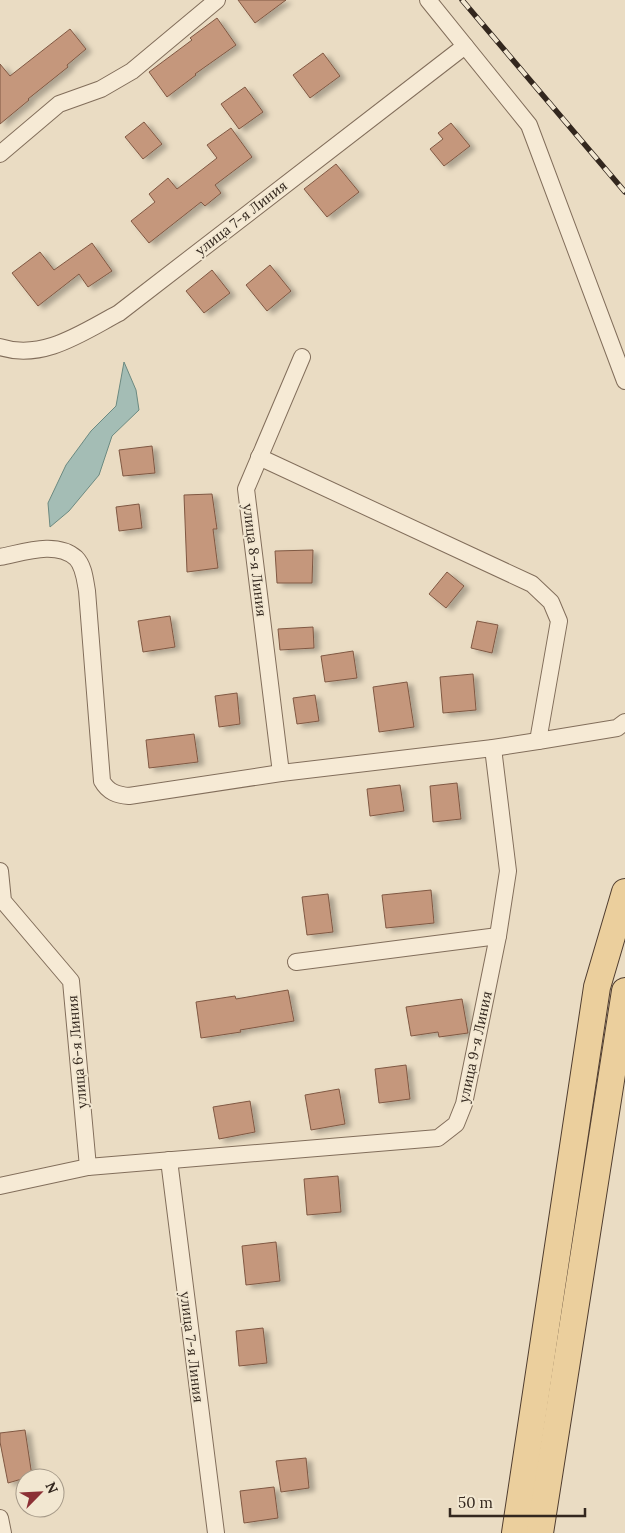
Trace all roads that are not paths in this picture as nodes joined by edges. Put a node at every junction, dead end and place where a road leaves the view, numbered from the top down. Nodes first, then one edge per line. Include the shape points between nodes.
1 (217, 0) edge
2 (428, 0) edge
3 (465, 46) junction
4 (0, 154) edge
5 (0, 347) edge
6 (302, 357) dead end
7 (625, 381) edge
8 (259, 457) junction
9 (0, 558) edge
10 (625, 722) edge
11 (538, 741) junction
12 (493, 748) junction
13 (281, 773) junction
14 (0, 871) edge
15 (625, 892) edge
16 (498, 936) junction
17 (296, 962) dead end
18 (625, 991) edge
19 (169, 1160) junction
20 (88, 1167) junction
21 (0, 1186) edge
22 (0, 1518) edge
23 (3, 1533) edge
24 (216, 1533) edge
25 (515, 1533) edge
26 (540, 1533) edge

1 - 4 street via 132,71 101,89 59,104
2 - 3 street
3 - 5 street, улица 7-я Линия via 119,313 67,341 46,348 26,351
3 - 7 street via 529,125
6 - 8 street, улица 8-я Линия
8 - 11 street via 532,584 551,602 559,621
8 - 13 street, улица 8-я Линия via 246,489
9 - 13 street via 46,548 61,550 76,558 83,571 102,781 106,788 121,796 129,796
10 - 11 street via 616,728
11 - 12 street
12 - 13 street
12 - 16 street, улица 9-я Линия via 508,871
14 - 20 street, улица 6-я Линия via 3,901 70,980
15 - 25 main road via 597,987
16 - 17 street
16 - 19 street, улица 9-я Линия via 464,1104 456,1124 438,1138
18 - 26 main road
19 - 20 street, улица 9-я Линия
19 - 24 street, улица 7-я Линия
20 - 21 street
22 - 23 street

